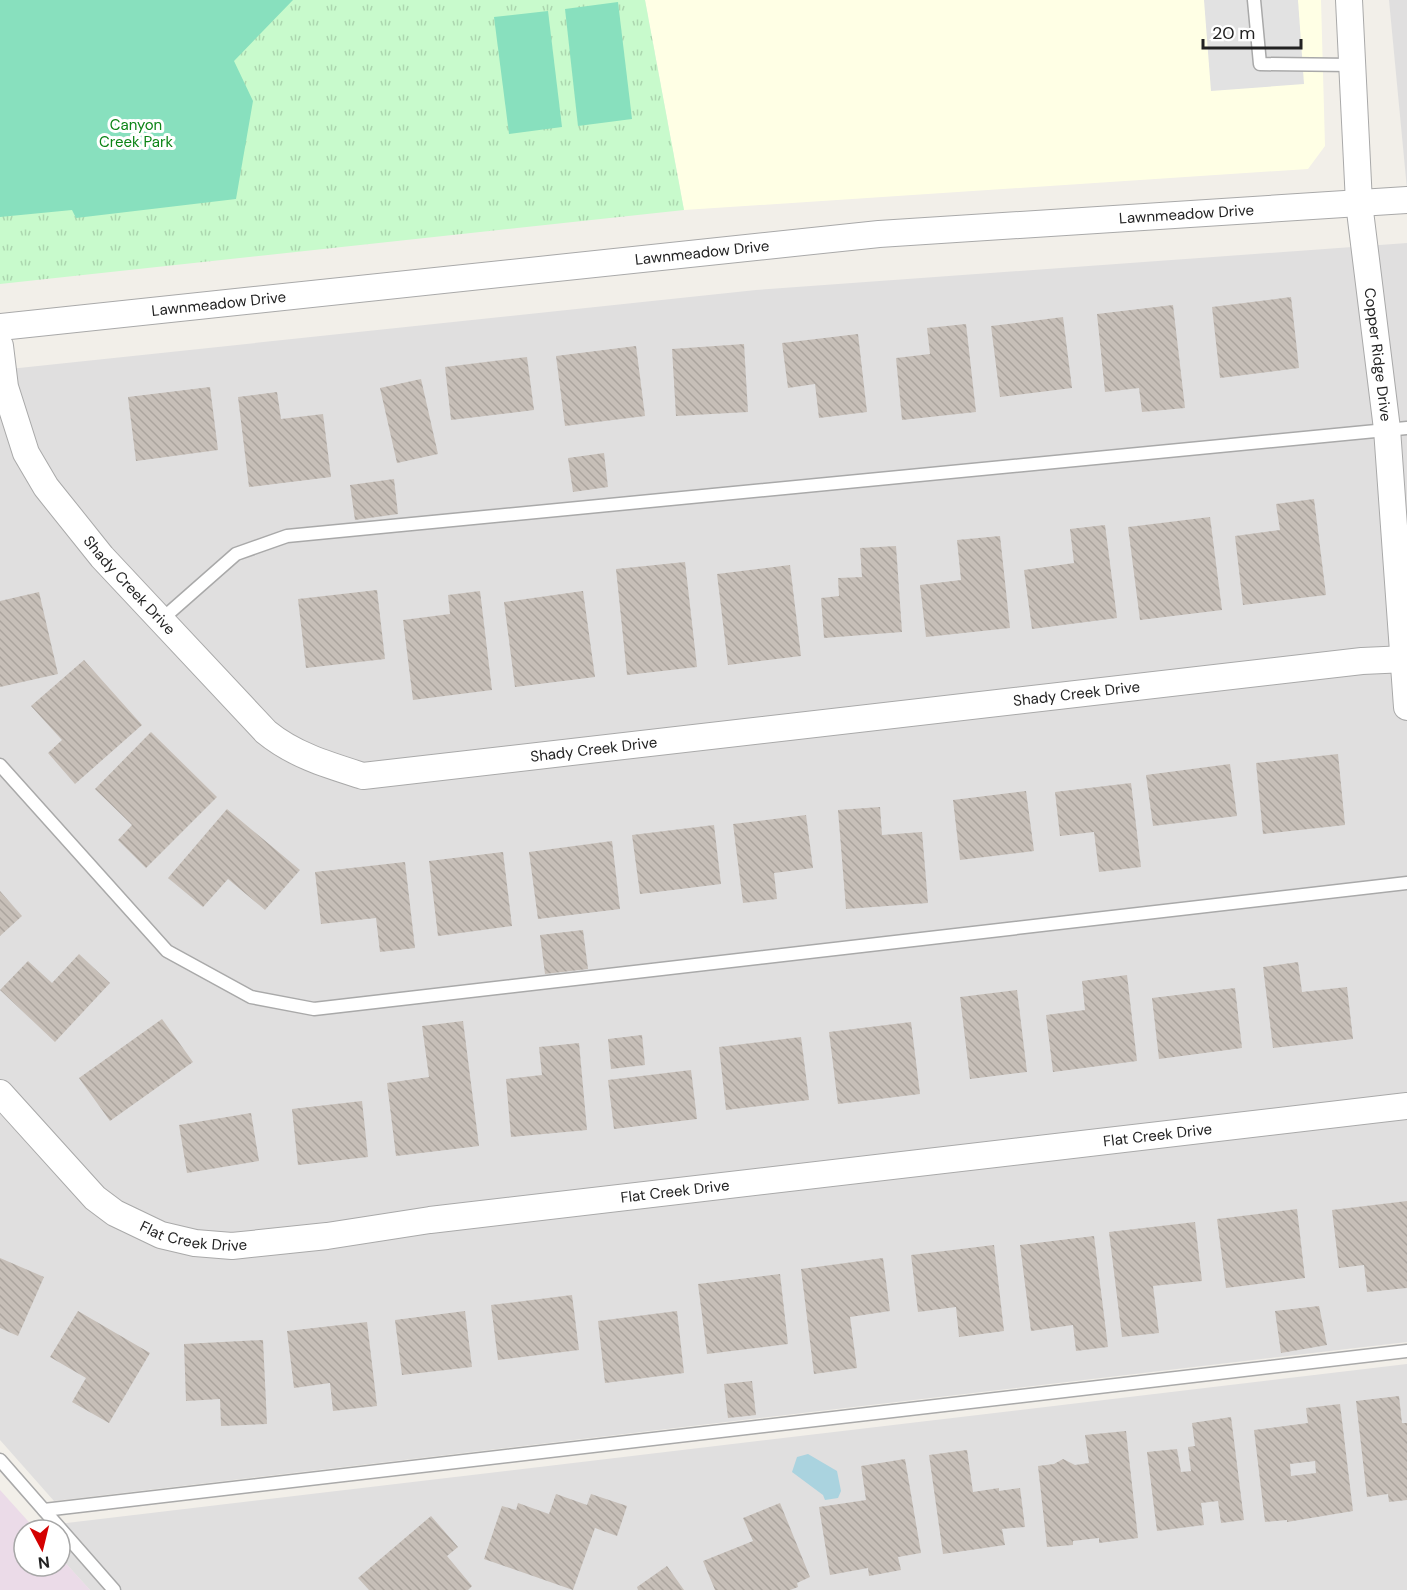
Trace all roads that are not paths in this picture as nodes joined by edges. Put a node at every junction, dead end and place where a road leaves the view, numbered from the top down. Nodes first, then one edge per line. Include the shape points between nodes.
1 (1254, 0) edge
2 (1349, 0) edge
3 (1352, 65) junction
4 (1407, 200) edge
5 (1359, 203) junction
6 (0, 327) edge
7 (0, 346) edge
8 (1397, 429) edge
9 (161, 620) junction
10 (1405, 659) edge
11 (1407, 707) edge
12 (0, 765) edge
13 (1407, 883) edge
14 (0, 1093) edge
15 (1407, 1106) edge
16 (1407, 1351) edge
17 (0, 1460) edge
18 (44, 1510) junction
19 (114, 1590) edge

1 - 3 lane via 1260,64
2 - 3 street, Copper Ridge Drive
3 - 5 street, Copper Ridge Drive
4 - 5 street, Lawnmeadow Drive
5 - 6 street, Lawnmeadow Drive via 879,234
5 - 8 street, Copper Ridge Drive
7 - 9 street, Shady Creek Drive via 5,387 26,453 46,487 102,557
8 - 9 lane via 287,536 236,554
8 - 10 street, Copper Ridge Drive
9 - 10 street, Shady Creek Drive via 281,745 363,776
10 - 11 street, Copper Ridge Drive
12 - 13 lane via 167,951 251,997 314,1009
14 - 15 street, Flat Creek Drive via 95,1198 115,1213 161,1235 232,1246
16 - 18 lane
17 - 18 lane
18 - 19 lane

